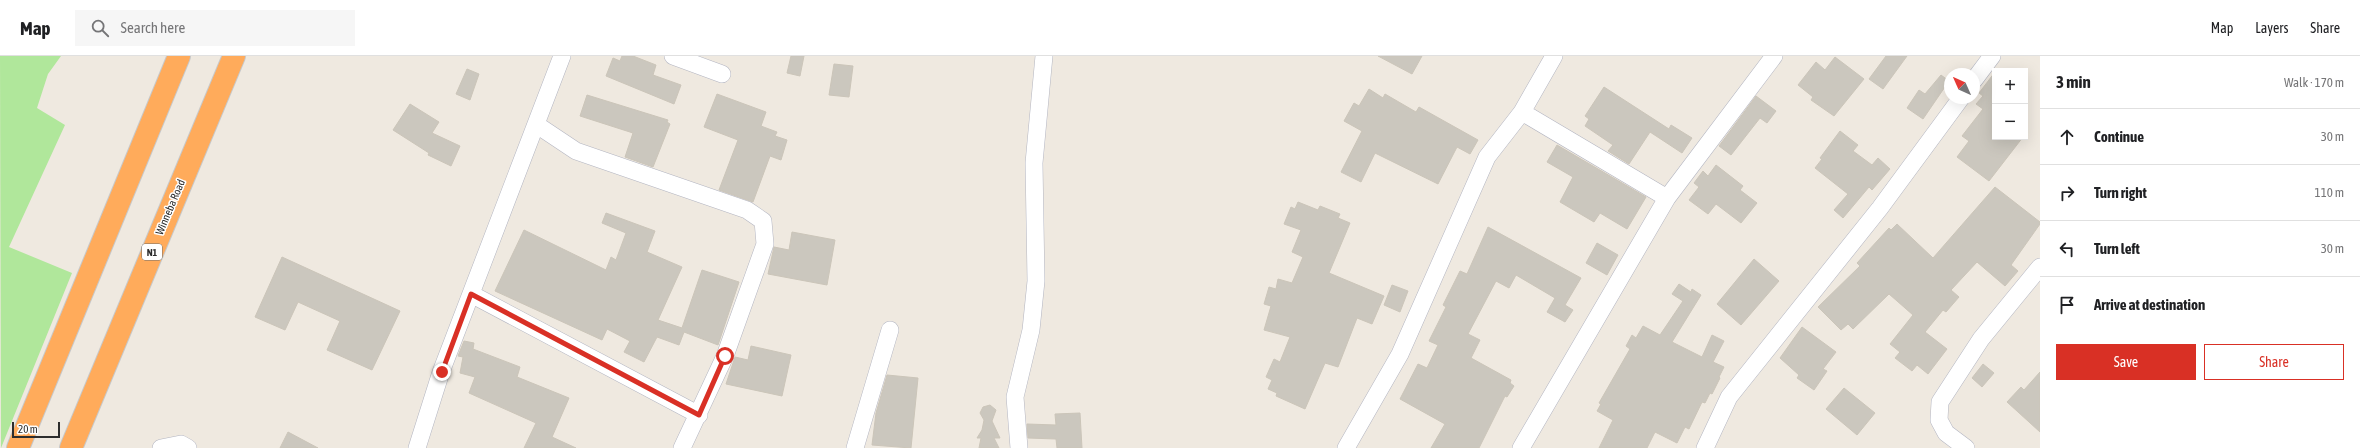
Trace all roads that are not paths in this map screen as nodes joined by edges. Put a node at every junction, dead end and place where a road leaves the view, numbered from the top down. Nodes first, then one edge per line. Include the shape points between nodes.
1 (179, 56) edge
2 (234, 56) edge
3 (562, 56) edge
4 (673, 56) edge
5 (1044, 56) edge
6 (1554, 56) edge
7 (1774, 56) edge
8 (1992, 56) edge
9 (1980, 72) edge
10 (722, 74) dead end
11 (1957, 104) edge
12 (1522, 112) junction
13 (537, 125) junction
14 (1667, 198) junction
15 (2040, 267) edge
16 (471, 294) junction
17 (890, 330) dead end
18 (699, 415) junction
19 (18, 448) edge
20 (71, 448) edge
21 (161, 448) edge
22 (188, 448) edge
23 (417, 448) edge
24 (682, 448) edge
25 (855, 448) edge
26 (1019, 448) edge
27 (1346, 448) edge
28 (1522, 448) edge
29 (1705, 448) edge
30 (1966, 448) edge

1 - 19 highway
2 - 20 highway, Winneba Road / N1
3 - 13 street
4 - 10 street
5 - 26 street via 1034,163 1036,281 1031,330 1015,397
6 - 12 street
7 - 14 street
8 - 9 street
11 - 29 street via 1880,208 1729,397
12 - 14 street
12 - 27 street via 1487,157 1400,354
13 - 16 street
13 - 18 street via 576,151 747,210 763,221 765,244 725,356
14 - 28 street
15 - 30 street via 1981,339 1940,402 1940,420 1946,432
16 - 18 street
16 - 23 street
17 - 25 street
18 - 24 street
21 - 22 street via 181,444

